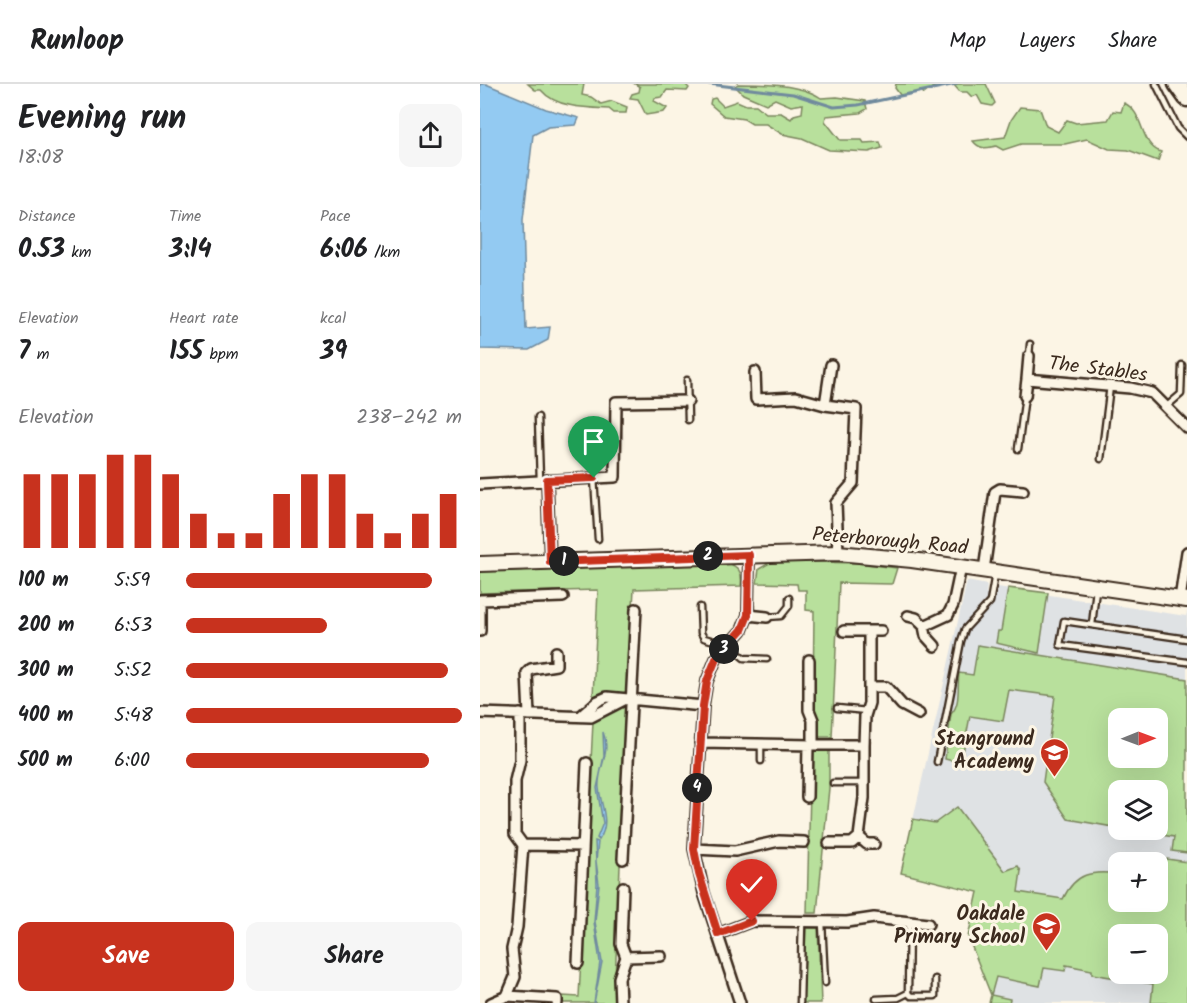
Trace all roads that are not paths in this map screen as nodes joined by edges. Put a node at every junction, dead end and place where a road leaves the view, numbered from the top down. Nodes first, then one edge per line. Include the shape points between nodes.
1 (1156, 84) edge
2 (1177, 84) edge
3 (1187, 98) edge
4 (1187, 137) edge
5 (1030, 344) dead end
6 (1029, 356) joint
7 (831, 365) dead end
8 (1182, 365) dead end
9 (755, 372) dead end
10 (1027, 379) junction
11 (687, 380) dead end
12 (1110, 386) junction
13 (1025, 396) joint
14 (688, 401) junction
15 (825, 405) junction
16 (1167, 406) junction
17 (538, 417) dead end
18 (688, 420) dead end
19 (1187, 428) edge
20 (1018, 449) dead end
21 (1101, 459) dead end
22 (594, 478) junction
23 (543, 481) junction
24 (480, 484) edge
25 (1023, 491) dead end
26 (598, 539) dead end
27 (1187, 552) edge
28 (838, 553) junction
29 (749, 555) junction
30 (550, 562) junction
31 (480, 564) edge
32 (961, 567) junction
33 (989, 571) junction
34 (1096, 588) junction
35 (563, 597) dead end
36 (789, 598) dead end
37 (1184, 599) edge
38 (480, 603) edge
39 (699, 607) dead end
40 (636, 609) dead end
41 (748, 615) junction
42 (908, 616) dead end
43 (767, 617) joint
44 (1092, 625) junction
45 (924, 626) junction
46 (480, 631) edge
47 (844, 631) dead end
48 (869, 631) junction
49 (881, 631) dead end
50 (1187, 639) edge
51 (728, 645) junction
52 (935, 646) dead end
53 (556, 652) dead end
54 (767, 659) dead end
55 (809, 660) dead end
56 (1187, 662) edge
57 (869, 687) junction
58 (628, 700) junction
59 (703, 706) junction
60 (837, 708) dead end
61 (867, 711) junction
62 (480, 713) edge
63 (919, 714) dead end
64 (524, 715) junction
65 (700, 743) junction
66 (761, 744) junction
67 (811, 745) junction
68 (864, 745) junction
69 (760, 761) dead end
70 (937, 762) dead end
71 (587, 763) dead end
72 (833, 783) dead end
73 (864, 783) junction
74 (807, 797) dead end
75 (859, 837) junction
76 (804, 842) dead end
77 (830, 843) dead end
78 (874, 844) dead end
79 (523, 845) junction
80 (583, 846) junction
81 (694, 849) junction
82 (623, 859) dead end
83 (623, 887) dead end
84 (802, 922) junction
85 (822, 922) junction
86 (909, 922) junction
87 (928, 924) dead end
88 (718, 934) junction
89 (661, 956) dead end
90 (626, 957) junction
91 (578, 963) dead end
92 (935, 979) dead end
93 (825, 983) dead end
94 (908, 993) junction
95 (507, 996) junction
96 (876, 999) dead end
97 (557, 1001) edge
98 (490, 1003) edge
99 (620, 1003) edge
100 (740, 1003) edge
101 (800, 1003) edge

1 - 4 lane via 1178,128
2 - 3 highway
5 - 6 lane
6 - 10 street, The Stables
7 - 15 street
8 - 16 lane via 1181,394
9 - 15 street via 756,399 796,397
10 - 12 street, The Stables
10 - 13 street, The Stables
11 - 14 lane
12 - 16 street, The Stables via 1152,393
12 - 21 lane
13 - 20 lane
14 - 18 lane
14 - 22 street via 616,402 615,477
15 - 28 street via 856,408 853,483 836,503
16 - 19 street, The Stables
17 - 23 lane
22 - 23 street
22 - 26 lane
23 - 24 street
23 - 30 street
25 - 33 street via 995,492
27 - 37 street
28 - 29 main road, Peterborough Road
28 - 32 main road, Peterborough Road
29 - 30 main road, Peterborough Road
29 - 41 street
30 - 31 main road, Peterborough Road
32 - 33 main road, Peterborough Road
32 - 45 street via 948,615
33 - 34 main road, Peterborough Road
33 - 70 lane via 990,602 986,610 970,621 961,640
34 - 37 main road, Peterborough Road
34 - 44 lane
35 - 38 street
36 - 43 lane via 789,606 781,616
38 - 46 street
39 - 51 lane via 704,638
40 - 58 street
41 - 43 street
41 - 51 street via 742,630
42 - 45 street
44 - 50 lane
44 - 56 lane via 1064,621 1060,645
45 - 52 street via 926,636
47 - 48 street
48 - 49 street
48 - 57 street
51 - 54 lane via 744,658
51 - 59 street via 716,659
53 - 64 street via 556,665 527,673
55 - 67 street
57 - 61 street
57 - 63 street via 886,687 902,705
58 - 59 street
58 - 64 street via 609,705 598,715
58 - 82 street via 632,789
59 - 65 street
60 - 61 lane
61 - 68 street
62 - 64 street
64 - 79 street via 515,834
65 - 66 street
65 - 81 street
66 - 67 street
66 - 69 lane
67 - 68 street
67 - 74 street
68 - 73 street
71 - 80 street
72 - 73 lane
73 - 75 street
75 - 77 street via 852,843
75 - 78 street
76 - 81 street via 779,841 735,851
79 - 80 street
79 - 95 street via 512,949 515,977
80 - 91 street
81 - 88 street
83 - 90 street via 621,944
84 - 85 street
84 - 88 street via 752,921
84 - 101 lane
85 - 86 street via 874,918
85 - 93 lane
86 - 87 street
86 - 94 lane
88 - 100 street
89 - 90 street
90 - 99 street via 619,978
92 - 94 lane via 935,996
94 - 96 lane via 898,998
95 - 97 street
95 - 98 street

